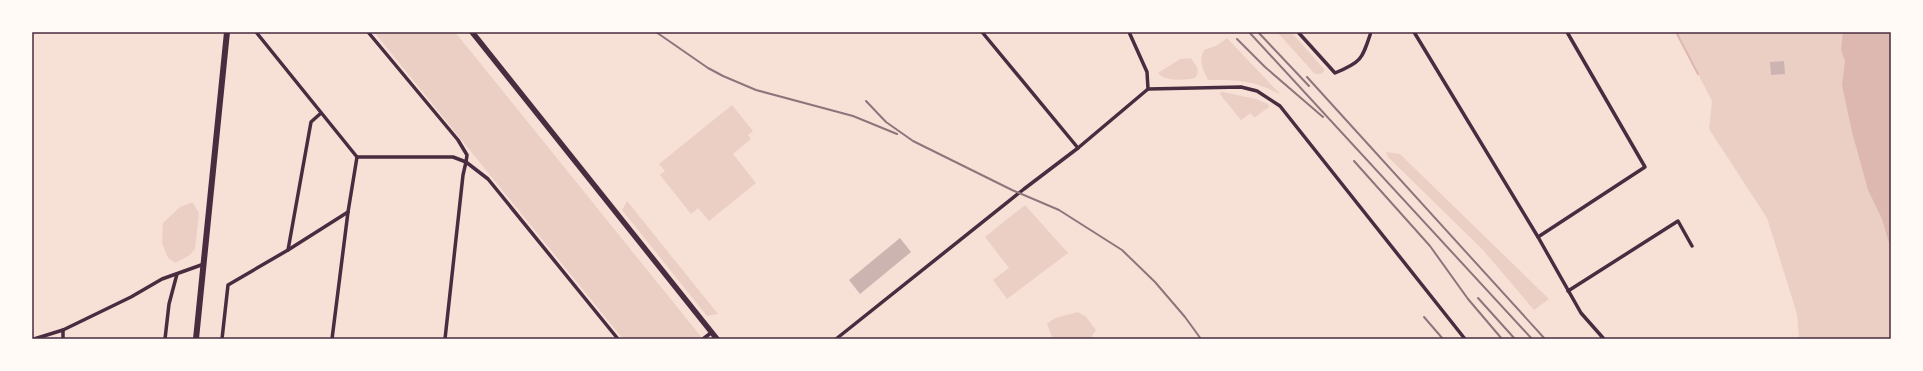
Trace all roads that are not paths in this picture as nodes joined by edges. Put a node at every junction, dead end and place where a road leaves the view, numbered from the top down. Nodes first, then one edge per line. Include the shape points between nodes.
1 (227, 32) edge
2 (256, 32) edge
3 (368, 32) edge
4 (472, 32) edge
5 (982, 32) edge
6 (1129, 32) edge
7 (1298, 32) edge
8 (1371, 32) edge
9 (1414, 32) edge
10 (1567, 32) edge
11 (1148, 89) junction
12 (321, 113) junction
13 (1078, 148) junction
14 (356, 157) junction
15 (466, 162) junction
16 (348, 212) junction
17 (1538, 237) junction
18 (1692, 246) dead end
19 (288, 250) junction
20 (204, 264) junction
21 (177, 274) junction
22 (1568, 291) junction
23 (62, 330) junction
24 (712, 332) junction
25 (34, 339) edge
26 (64, 339) edge
27 (165, 339) edge
28 (196, 339) edge
29 (222, 339) edge
30 (332, 339) edge
31 (445, 339) edge
32 (618, 339) edge
33 (703, 339) edge
34 (717, 339) edge
35 (836, 339) edge
36 (1465, 339) edge
37 (1604, 339) edge

1 - 20 highway
2 - 12 street
3 - 15 street via 458,140 467,155
4 - 24 main road
5 - 13 street
6 - 11 street via 1147,72
7 - 8 street via 1335,73 1356,64 1365,52
9 - 17 street
10 - 17 street via 1645,167
11 - 13 street
11 - 36 street via 1240,87 1257,91 1280,106
12 - 14 street
12 - 19 street via 311,122
13 - 35 street via 1024,188
14 - 15 street via 453,157
14 - 16 street
15 - 31 street
15 - 32 street via 488,179
16 - 19 street
16 - 30 street
17 - 22 street
18 - 22 street via 1678,221
19 - 29 street via 228,284
20 - 21 street
20 - 28 highway
21 - 23 street via 162,278 131,297
21 - 27 street via 169,304
22 - 37 street via 1581,313
23 - 25 street
23 - 26 street
24 - 33 street
24 - 34 main road

